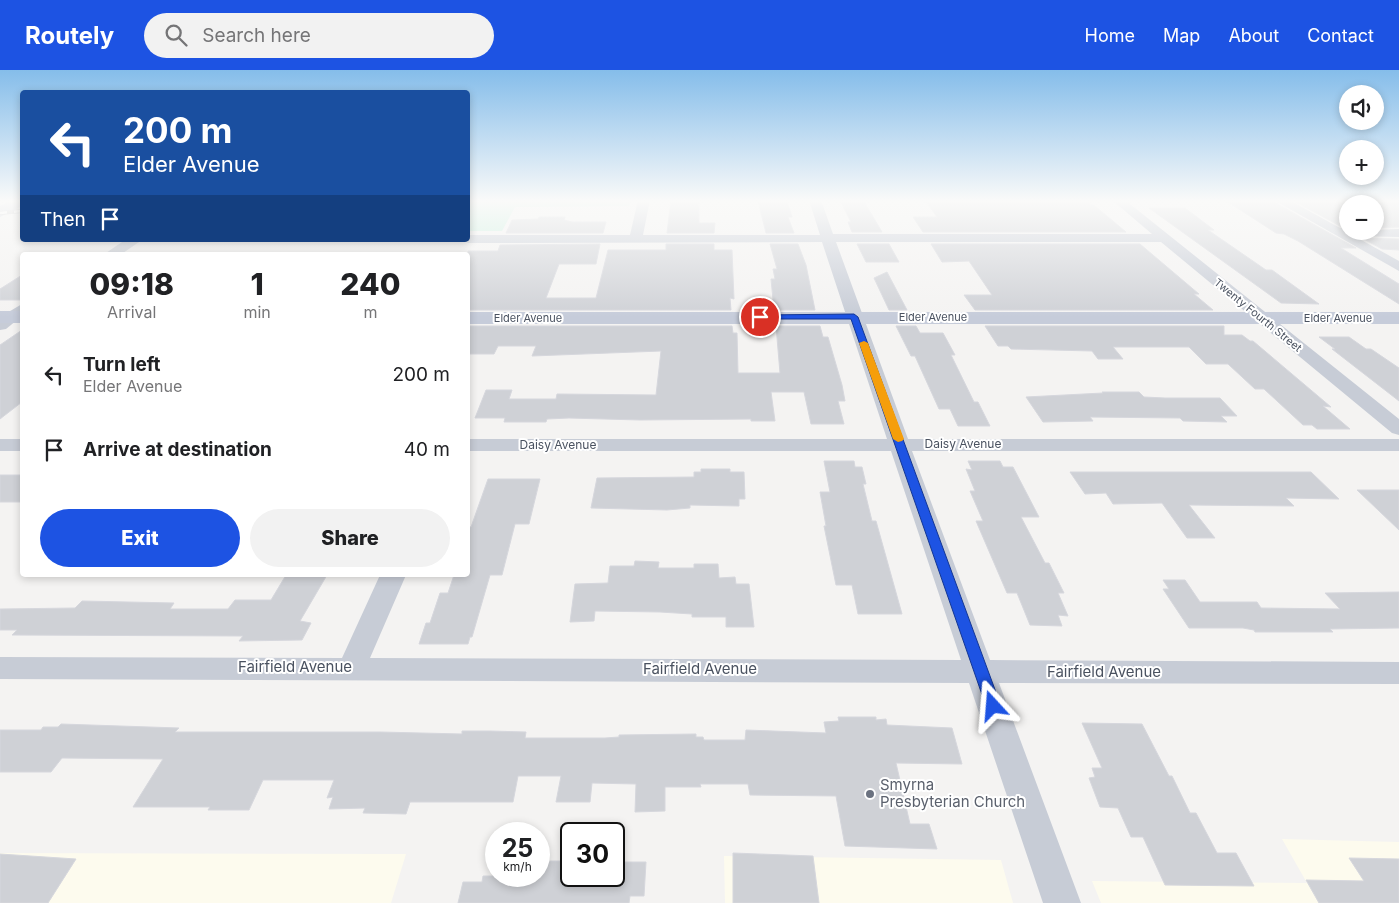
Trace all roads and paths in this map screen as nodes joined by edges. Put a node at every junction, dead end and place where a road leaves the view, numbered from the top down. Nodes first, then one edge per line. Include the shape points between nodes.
1 (470, 239) edge
2 (489, 239) edge
3 (804, 239) edge
4 (828, 239) junction
5 (871, 239) edge
6 (1166, 239) edge
7 (1352, 240) edge
8 (132, 242) edge
9 (115, 252) edge
10 (1399, 268) edge
11 (854, 317) junction
12 (470, 318) edge
13 (1262, 318) junction
14 (1399, 318) edge
15 (1399, 429) edge
16 (900, 444) junction
17 (0, 445) edge
18 (20, 445) edge
19 (470, 445) edge
20 (1399, 445) edge
21 (392, 577) edge
22 (352, 667) junction
23 (0, 668) edge
24 (981, 670) junction
25 (1399, 673) edge
26 (1062, 903) edge

1 - 2 street
3 - 4 street
4 - 5 street
4 - 11 street
6 - 13 street, Twenty Fourth Street
7 - 10 street
8 - 9 street
11 - 12 street, Elder Avenue
11 - 13 street, Elder Avenue
11 - 16 street
13 - 14 street, Elder Avenue
13 - 15 street, Twenty Fourth Street
16 - 19 street, Daisy Avenue
16 - 20 street, Daisy Avenue
16 - 24 street
17 - 18 street
21 - 22 street
22 - 23 street, Fairfield Avenue
22 - 24 street, Fairfield Avenue
24 - 25 street, Fairfield Avenue
24 - 26 street

